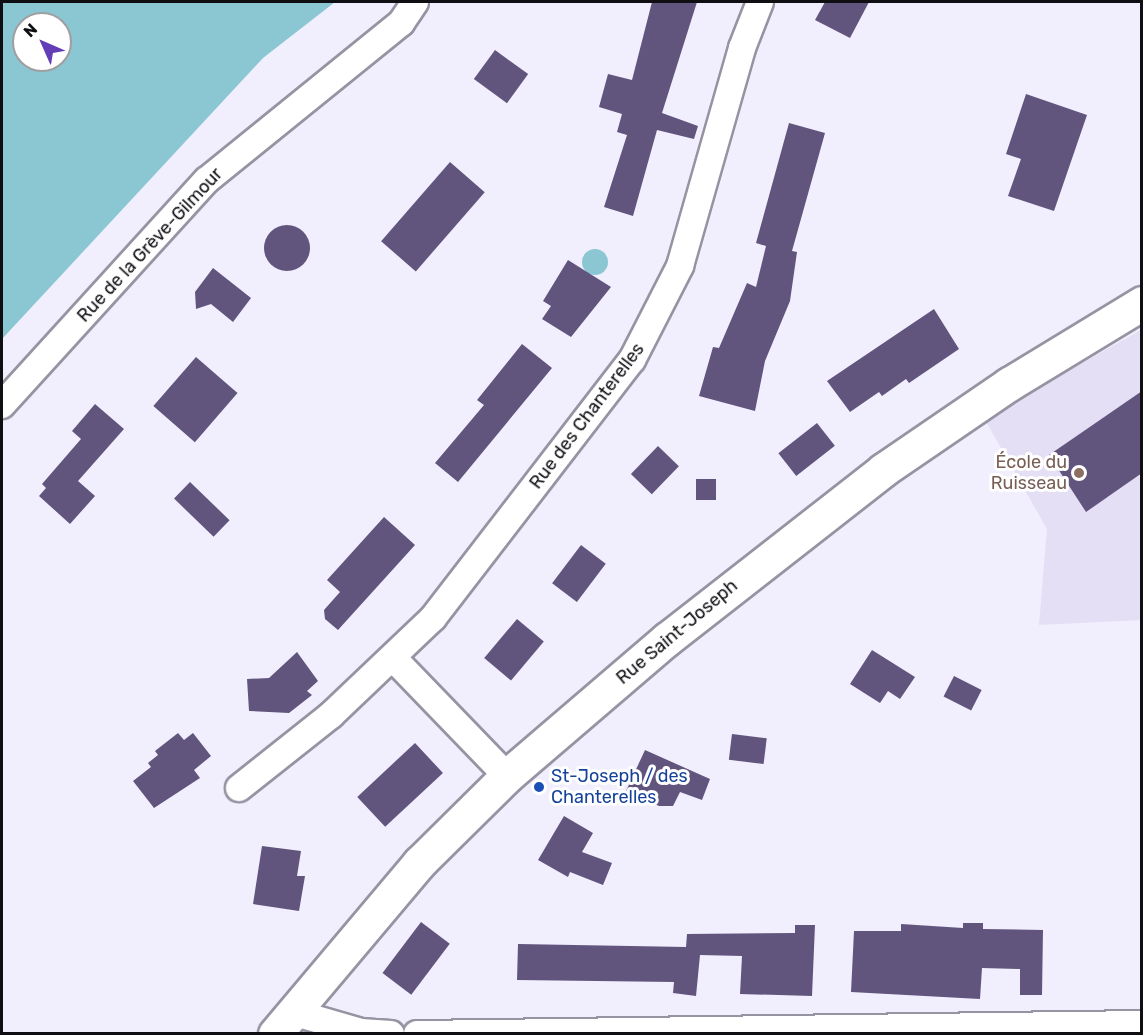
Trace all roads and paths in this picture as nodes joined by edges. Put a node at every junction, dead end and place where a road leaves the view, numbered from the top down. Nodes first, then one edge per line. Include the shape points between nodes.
1 (415, 2) edge
2 (760, 2) edge
3 (1142, 303) edge
4 (2, 405) edge
5 (394, 659) junction
6 (507, 776) junction
7 (239, 788) dead end
8 (284, 1023) edge
9 (1142, 1024) edge
10 (391, 1034) edge
11 (417, 1034) edge

1 - 4 street, Rue de la Grève-Gilmour via 401,24 207,180
2 - 5 street, Rue des Chanterelles via 742,48 680,267 661,311 633,360 433,618
3 - 6 street, Rue Saint-Joseph via 1009,384 884,470 667,639
5 - 6 street
5 - 7 street, Rue des Chanterelles
6 - 8 street, Rue Saint-Joseph via 412,872
8 - 10 street
9 - 11 street

